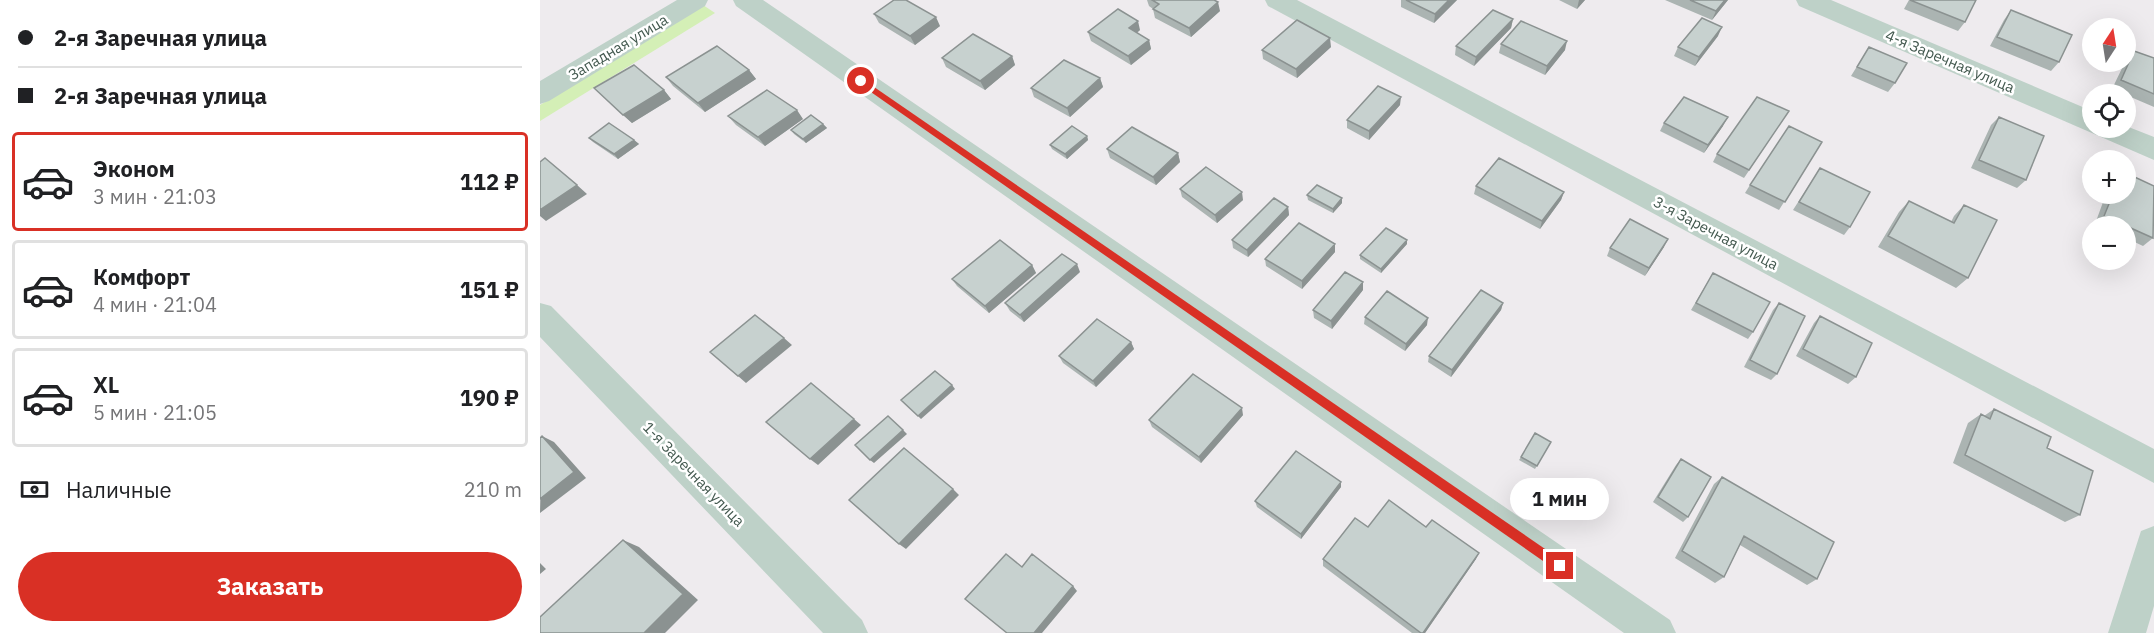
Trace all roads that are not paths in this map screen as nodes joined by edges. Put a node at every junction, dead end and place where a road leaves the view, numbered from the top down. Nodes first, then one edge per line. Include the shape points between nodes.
1 (696, 0) edge
2 (745, 0) edge
3 (1277, 0) edge
4 (1808, 0) edge
5 (540, 94) edge
6 (2082, 118) edge
7 (2128, 138) edge
8 (2154, 149) edge
9 (540, 316) edge
10 (2154, 467) edge
11 (2154, 544) edge
12 (849, 633) edge
13 (1657, 633) edge
14 (2127, 633) edge

1 - 5 street, Западная улица
2 - 13 street
3 - 10 street, 3-я Заречная улица
4 - 6 street, 4-я Заречная улица
7 - 8 street
9 - 12 street, 1-я Заречная улица
11 - 14 street

